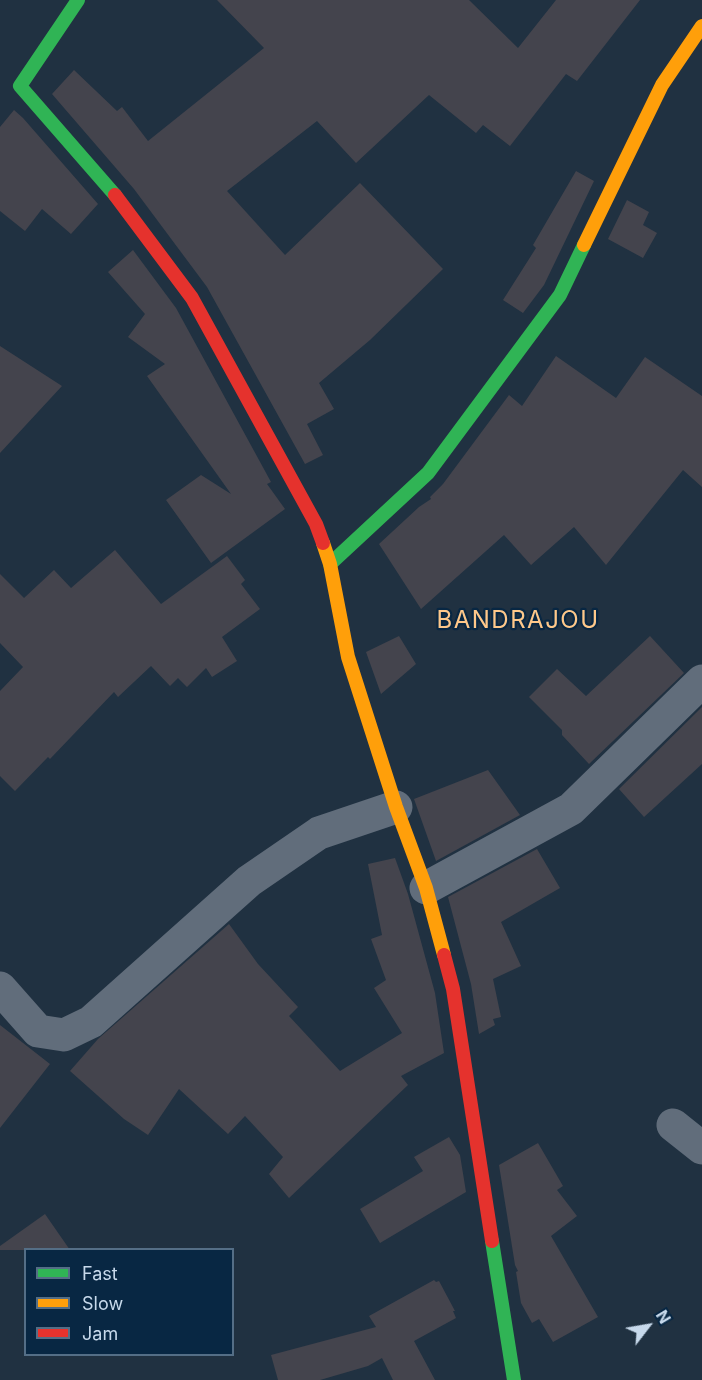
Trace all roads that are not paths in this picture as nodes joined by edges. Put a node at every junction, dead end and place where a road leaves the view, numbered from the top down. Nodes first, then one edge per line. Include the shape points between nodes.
1 (78, 0) edge
2 (702, 26) edge
3 (330, 564) junction
4 (702, 681) edge
5 (396, 807) junction
6 (426, 888) junction
7 (0, 988) edge
8 (673, 1125) dead end
9 (702, 1148) edge
10 (514, 1380) edge

1 - 3 street via 20,86 120,201 192,298 316,524
2 - 3 street via 662,85 560,295 428,473
3 - 5 street via 348,657
4 - 6 street via 571,808
5 - 6 street
5 - 7 street via 319,833 249,881 91,1023 64,1035 38,1031
6 - 10 street via 453,989
8 - 9 street

